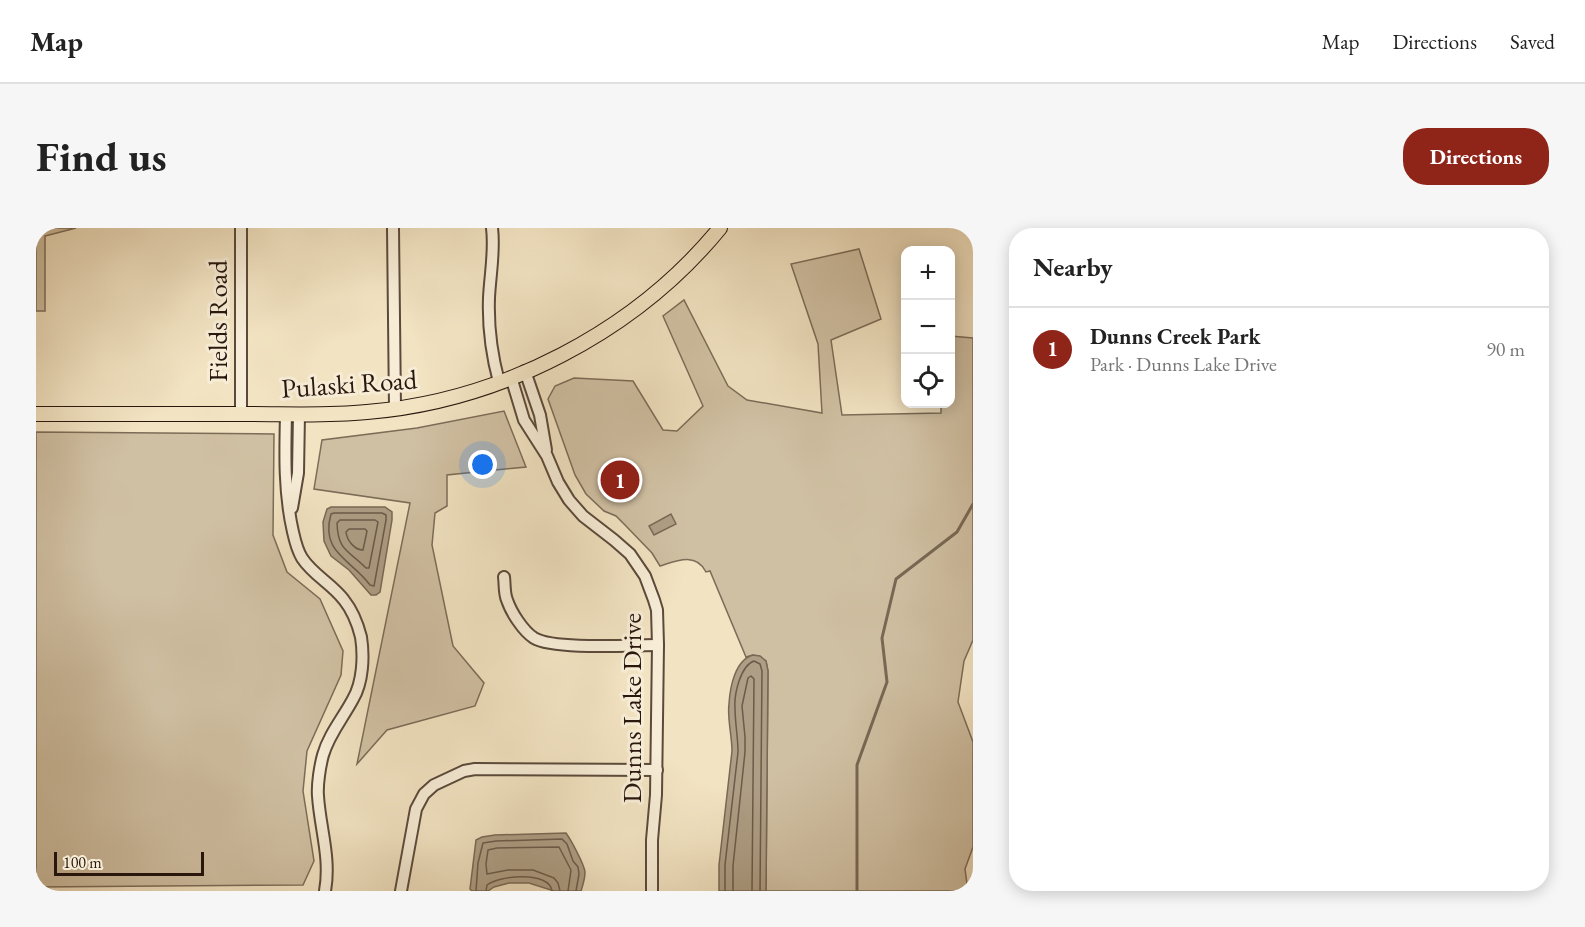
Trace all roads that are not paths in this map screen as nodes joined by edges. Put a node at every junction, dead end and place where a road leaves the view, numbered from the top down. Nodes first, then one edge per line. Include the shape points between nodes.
1 (241, 228) edge
2 (393, 228) edge
3 (492, 228) edge
4 (720, 228) edge
5 (525, 372) junction
6 (505, 380) junction
7 (394, 408) junction
8 (36, 414) edge
9 (241, 414) junction
10 (292, 414) junction
11 (547, 456) junction
12 (504, 577) dead end
13 (658, 645) junction
14 (657, 770) junction
15 (325, 891) edge
16 (401, 891) edge
17 (652, 891) edge

1 - 9 street, Fields Road
2 - 7 street
3 - 6 street via 489,301 494,362
4 - 5 main road, Pulaski Road via 649,298 592,338
5 - 6 main road, Pulaski Road
5 - 11 street via 540,415
6 - 7 main road, Pulaski Road via 453,397
6 - 11 street
7 - 10 main road, Pulaski Road
8 - 9 main road, Pulaski Road
9 - 10 main road, Pulaski Road
10 - 15 street via 285,475 296,542 312,571 343,599 360,635 363,654 354,697 335,726 323,755 317,794 326,848
11 - 13 street, Dunns Lake Drive via 569,500 630,554 645,576 657,610
12 - 13 street via 507,599 521,625 533,637 564,645
13 - 14 street, Dunns Lake Drive
14 - 16 street via 475,769 434,785 416,809
14 - 17 street, Dunns Lake Drive

